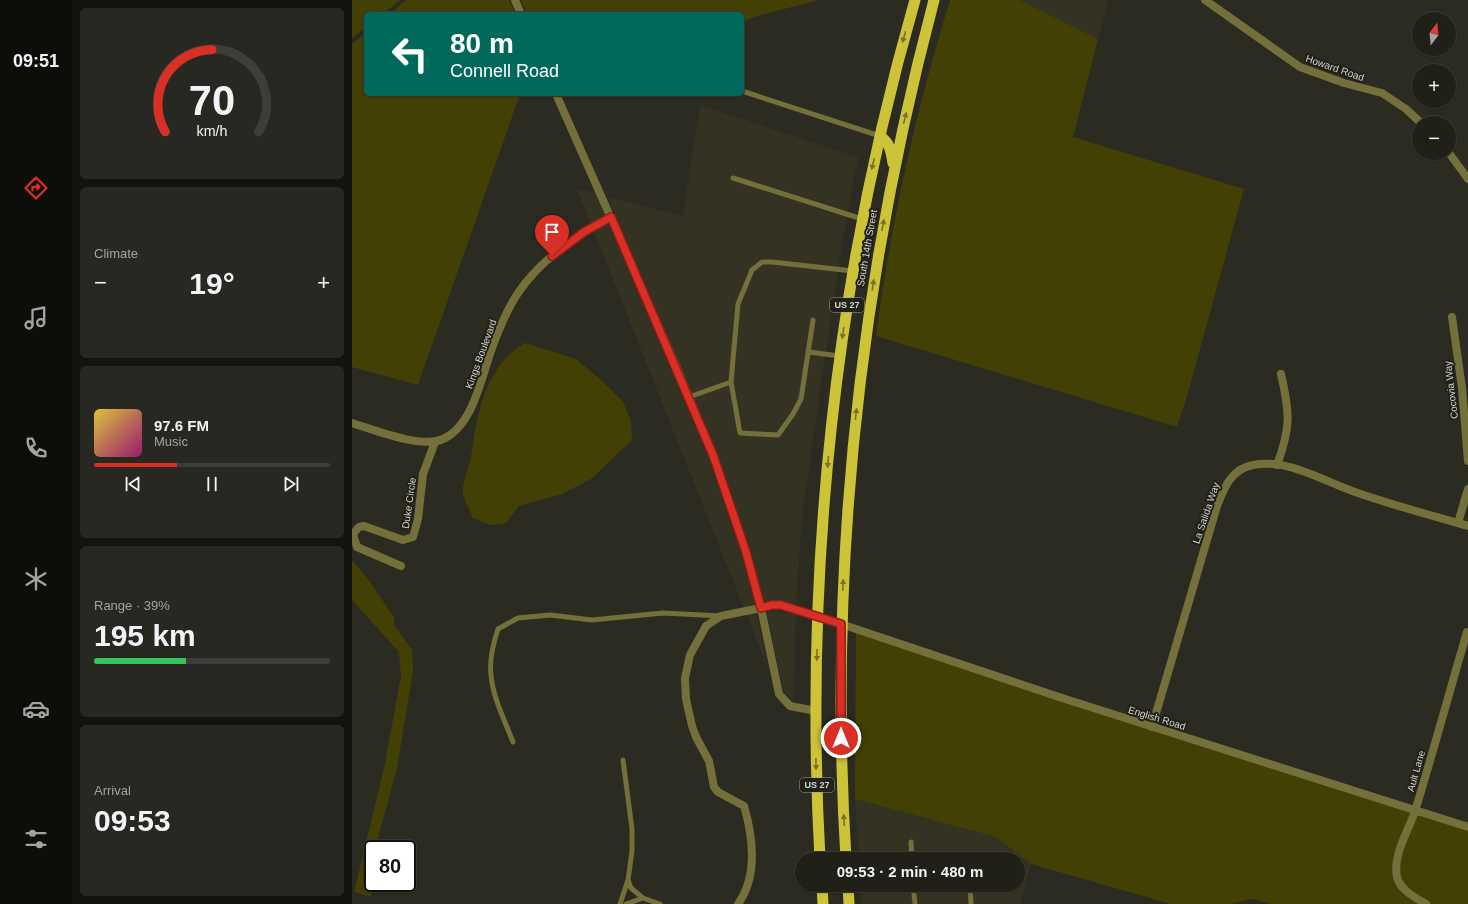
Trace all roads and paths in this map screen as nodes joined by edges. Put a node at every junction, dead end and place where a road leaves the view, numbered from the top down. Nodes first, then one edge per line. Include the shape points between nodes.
1 (515, 0) edge
2 (915, 0) edge
3 (934, 0) edge
4 (1205, 0) edge
5 (520, 12) edge
6 (744, 92) edge
7 (557, 96) edge
8 (1414, 116) edge
9 (880, 136) junction
10 (1454, 160) edge
11 (894, 169) junction
12 (733, 178) dead end
13 (1468, 179) edge
14 (611, 217) junction
15 (862, 219) junction
16 (853, 271) junction
17 (1452, 317) dead end
18 (813, 320) dead end
19 (808, 352) junction
20 (840, 356) junction
21 (1282, 374) dead end
22 (731, 382) junction
23 (689, 397) junction
24 (352, 423) edge
25 (435, 442) junction
26 (1468, 461) edge
27 (1277, 466) junction
28 (1468, 489) edge
29 (1458, 523) junction
30 (1468, 526) edge
31 (401, 566) dead end
32 (761, 608) junction
33 (721, 616) junction
34 (817, 616) junction
35 (841, 624) junction
36 (1467, 632) dead end
37 (816, 711) junction
38 (1152, 727) junction
39 (513, 742) dead end
40 (623, 760) dead end
41 (1416, 810) junction
42 (1468, 827) edge
43 (911, 842) dead end
44 (820, 852) edge
45 (846, 852) edge
46 (912, 852) edge
47 (628, 880) junction
48 (822, 892) edge
49 (848, 892) edge
50 (913, 892) edge
51 (970, 892) edge
52 (643, 898) junction
53 (620, 904) edge
54 (626, 904) edge
55 (660, 904) edge
56 (738, 904) edge
57 (823, 904) edge
58 (849, 904) edge
59 (914, 904) edge
60 (970, 904) edge
61 (1426, 904) edge

1 - 5 street
2 -> 9 highway, South 14th Street / US 27
11 -> 3 highway, South 14th Street / US 27
4 - 8 street, Howard Road via 1300,67 1382,93
6 - 9 lane
7 - 14 street
9 - 11 highway via 891,149
9 -> 15 highway, South 14th Street / US 27
10 - 13 street
35 -> 11 highway, South 14th Street / US 27 via 849,483 860,373
12 - 15 lane
14 - 23 street
14 - 25 street, Kings Boulevard via 562,247 528,280 507,311 467,417 448,437
15 - 16 highway, South 14th Street / US 27
16 -> 20 highway, South 14th Street / US 27
16 - 22 lane via 772,262 762,262 752,270 738,304
17 - 26 street, Cocovia Way via 1462,388
18 - 19 lane
19 - 20 lane
19 - 22 lane via 801,399 778,435 740,433
20 -> 34 highway, South 14th Street / US 27 via 827,463
21 - 27 street via 1289,420
22 - 23 lane
23 - 32 street via 733,511
24 - 25 street via 410,440
25 - 31 street, Duke Circle via 424,474 413,537 403,540 364,526 359,527 353,534 357,547
27 - 29 street, La Salida Way via 1306,472 1354,491
27 - 38 street, La Salida Way via 1266,464 1247,467 1226,483 1203,550
28 - 29 street
29 - 30 street, La Salida Way
32 - 33 street, English Road
32 - 34 street, English Road via 781,605
32 - 37 street via 779,694 790,706
33 - 39 lane via 663,613 592,620 550,615 518,618 498,629 492,650 491,675 500,710
33 - 56 street via 706,626 690,655 685,678 686,699 696,737 709,761 714,787 718,792 744,806 749,825 751,872 744,895
34 - 35 street, English Road
34 -> 37 highway, US 27
35 - 38 street, English Road
45 -> 35 highway, US 27 via 841,738
36 - 41 street, Ault Lane
37 -> 44 highway, US 27
38 - 41 street, English Road
40 - 47 lane via 632,829
41 - 42 street, English Road
41 - 61 street, Ault Lane via 1396,867 1398,879 1407,891
43 - 46 lane
47 - 52 lane via 631,888
47 - 53 lane
48 - 57 highway
49 - 58 highway
50 - 59 lane
51 - 60 lane
52 - 54 lane
52 - 55 lane

